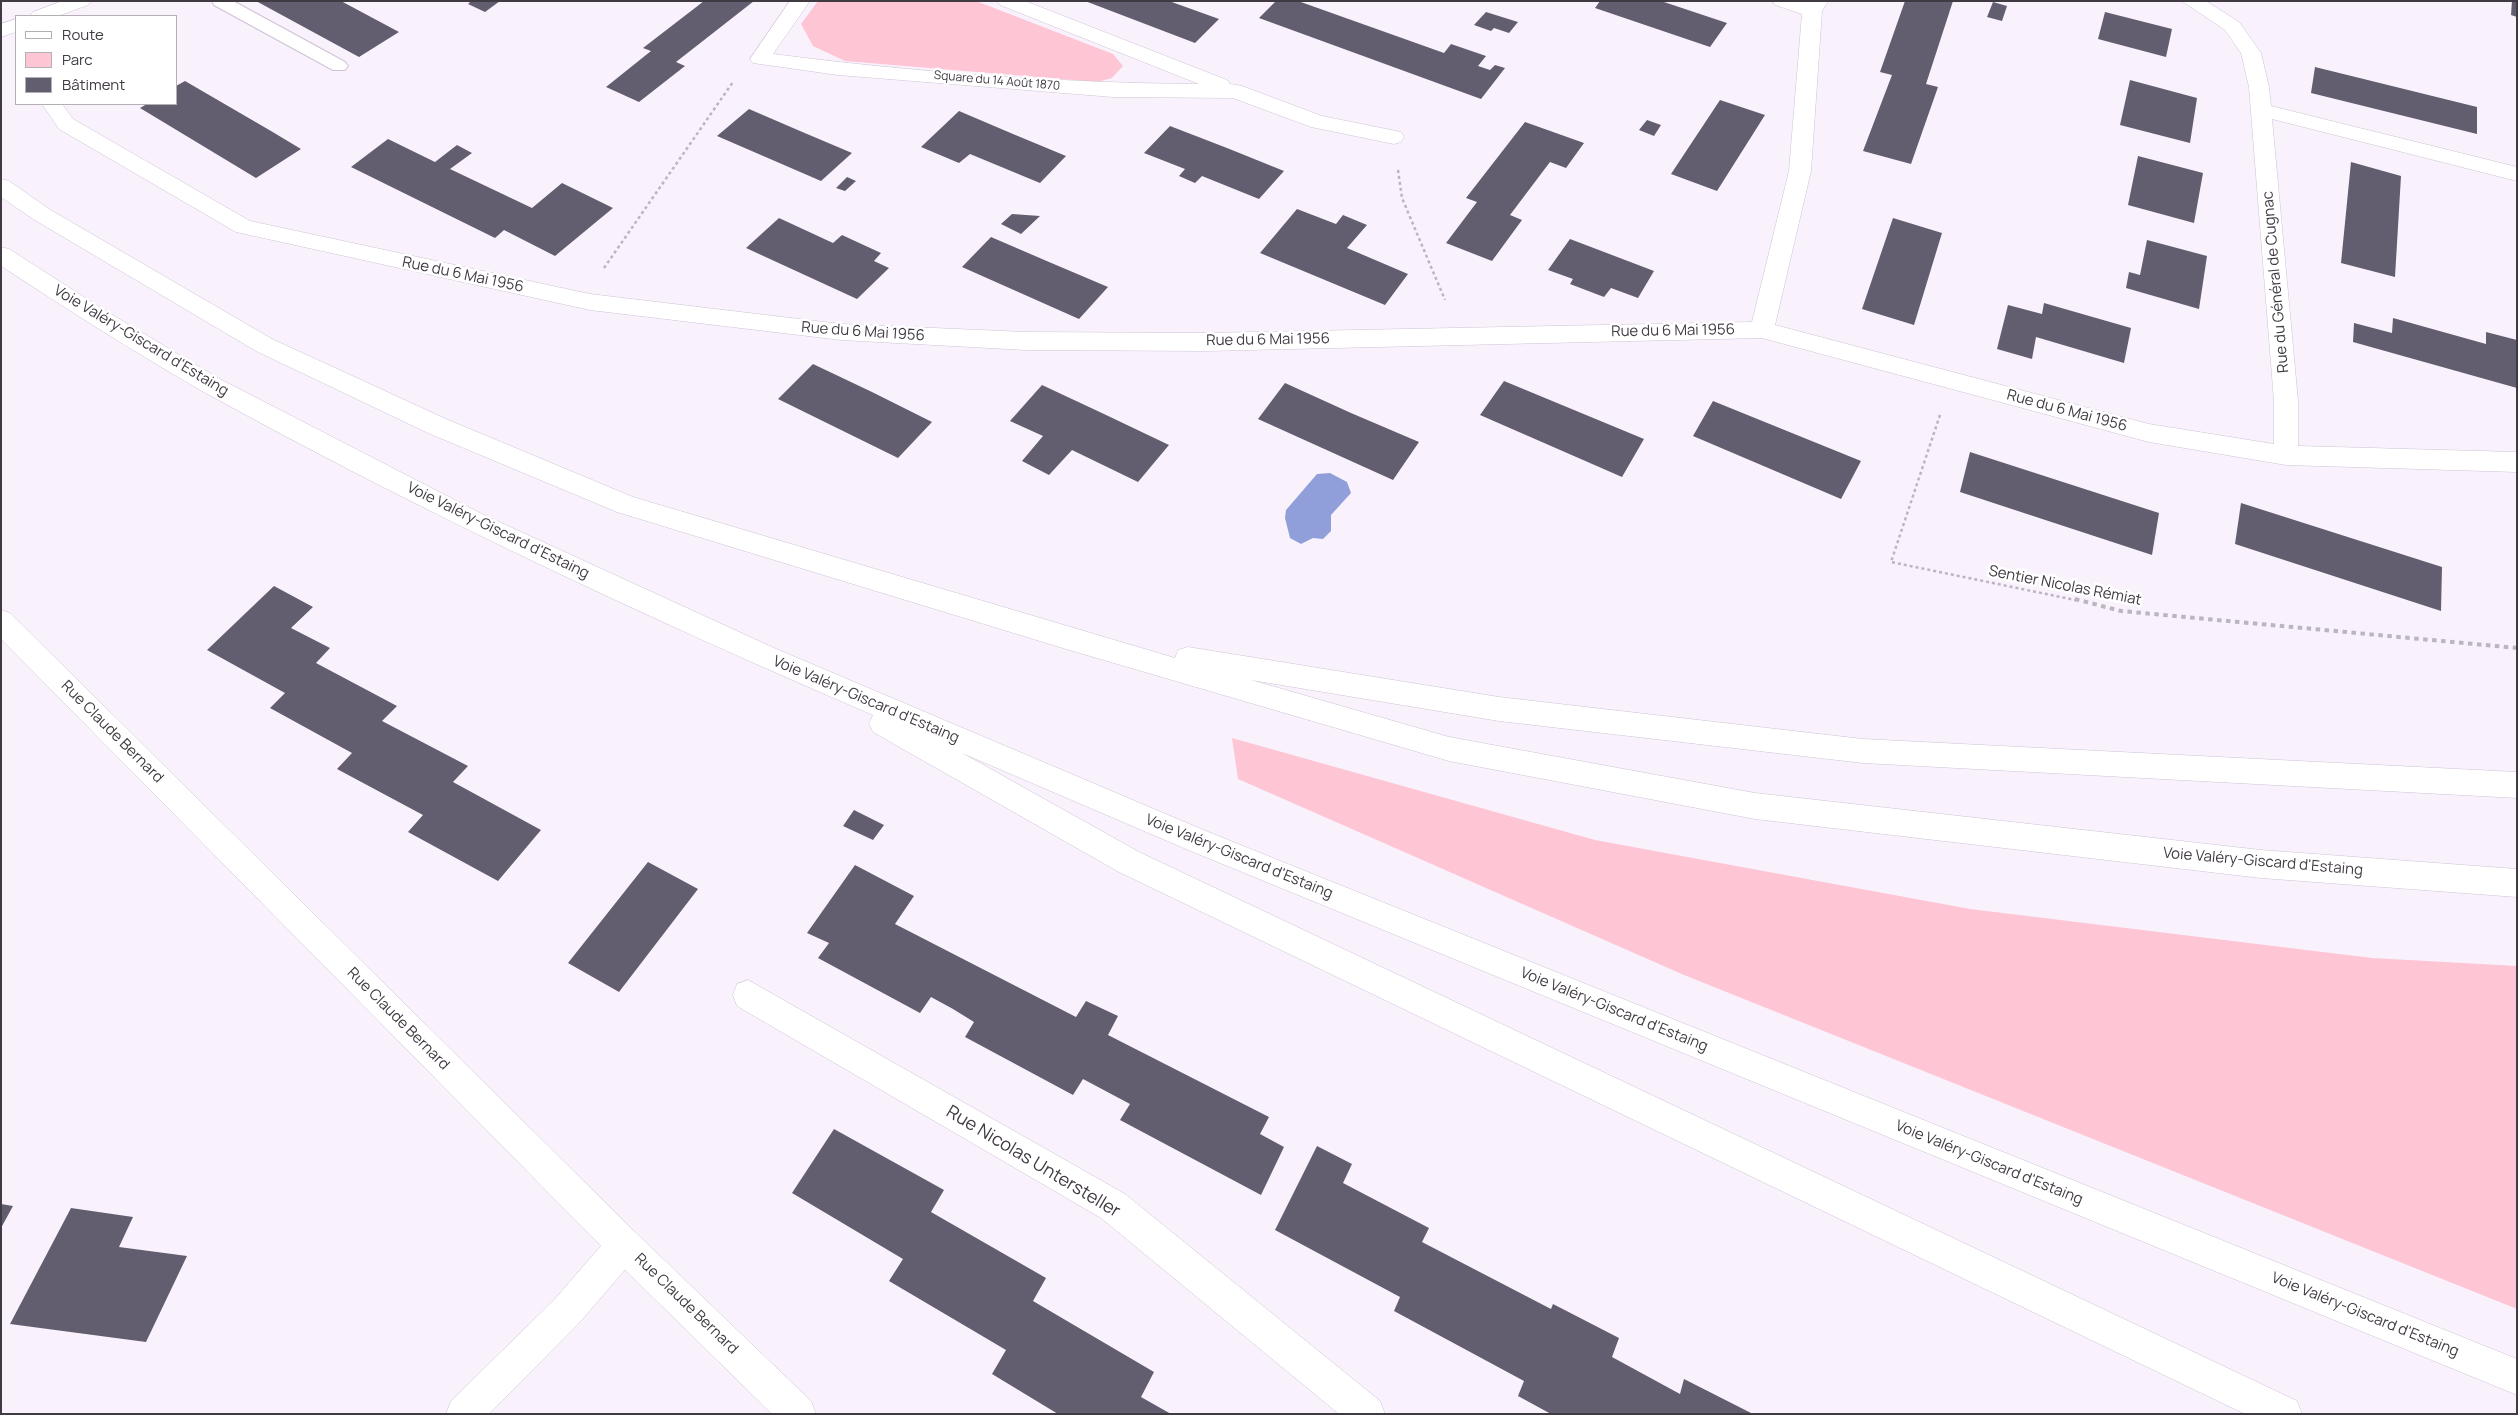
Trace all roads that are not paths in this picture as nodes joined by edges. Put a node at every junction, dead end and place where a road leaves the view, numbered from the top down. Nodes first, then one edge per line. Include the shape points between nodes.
1 (220, 1) edge
2 (800, 1) edge
3 (1006, 1) edge
4 (1782, 1) edge
5 (2192, 1) edge
6 (1815, 6) edge
7 (71, 8) edge
8 (44, 15) edge
9 (15, 25) edge
10 (1, 31) edge
11 (339, 66) dead end
12 (1235, 91) junction
13 (53, 105) edge
14 (2261, 110) junction
15 (1394, 137) road end
16 (2517, 174) edge
17 (1, 186) edge
18 (1, 255) edge
19 (1762, 330) junction
20 (2286, 455) junction
21 (2517, 462) edge
22 (1, 621) edge
23 (1066, 638) junction
24 (764, 656) junction
25 (2517, 785) edge
26 (2517, 884) edge
27 (748, 995) dead end
28 (624, 1244) junction
29 (2517, 1377) edge
30 (464, 1414) edge
31 (798, 1414) edge
32 (1367, 1414) edge
33 (2284, 1414) edge

1 - 11 lane
2 - 12 main road, Square du 14 Août 1870 via 760,59 838,69 1112,90
3 - 12 main road, Square du 14 Août 1870
4 - 6 main road
5 - 14 main road, Rue du Général de Cugnac via 2232,26 2251,53
6 - 19 main road via 1800,171
7 - 8 main road
9 - 10 main road
12 - 15 main road, Square du 14 Août 1870 via 1318,122
13 - 19 main road, Rue du 6 Mai 1956 via 66,124 244,227 581,301 841,332 1026,341 1206,342
14 - 16 main road
14 - 20 main road, Rue du Général de Cugnac via 2286,401
17 - 23 main road, Voie Valéry-Giscard d'Estaing via 41,214 264,345 437,426 626,506
18 - 24 main road, Voie Valéry-Giscard d'Estaing via 219,389 473,521
19 - 20 main road, Rue du 6 Mai 1956 via 2149,432
20 - 21 main road, Rue du 6 Mai 1956
22 - 28 main road, Rue Claude Bernard
23 - 25 main road via 1499,709 1863,751
23 - 26 main road, Voie Valéry-Giscard d'Estaing via 1448,749 1755,806 2261,864
24 - 29 main road, Voie Valéry-Giscard d'Estaing via 1196,840
24 - 33 main road via 1129,862
27 - 32 main road, Rue Nicolas Untersteller via 1112,1206
28 - 30 main road via 556,1323
28 - 31 main road, Rue Claude Bernard

